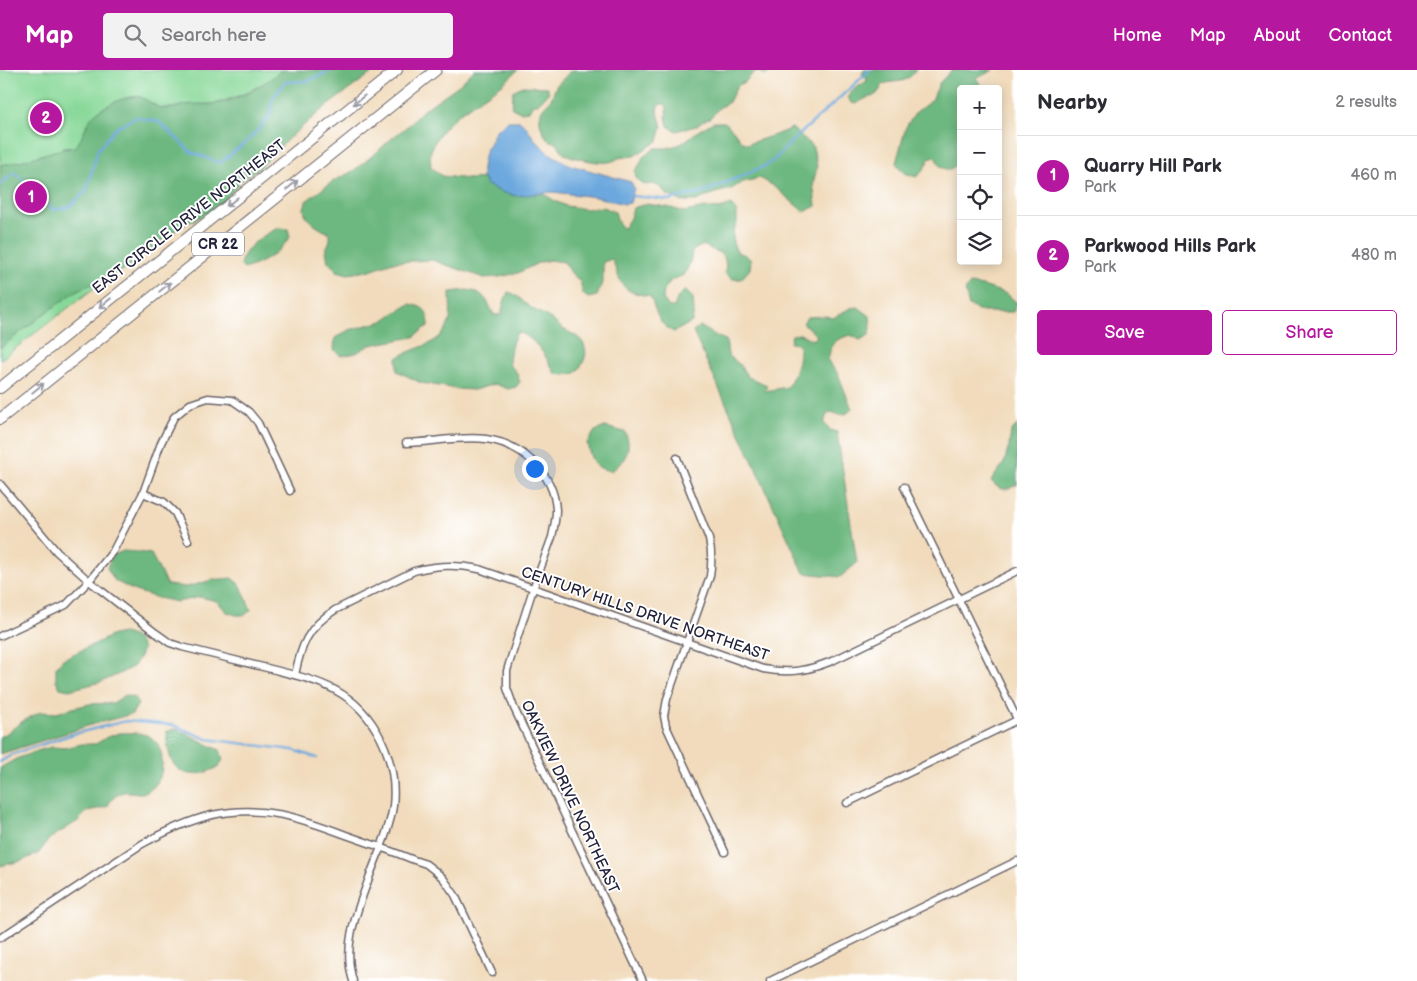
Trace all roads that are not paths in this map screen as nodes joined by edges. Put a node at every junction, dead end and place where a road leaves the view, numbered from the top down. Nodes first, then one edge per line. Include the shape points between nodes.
1 (397, 70) edge
2 (436, 70) edge
3 (0, 388) edge
4 (0, 419) edge
5 (406, 444) dead end
6 (677, 458) dead end
7 (0, 484) edge
8 (904, 487) dead end
9 (290, 491) dead end
10 (143, 493) junction
11 (188, 541) dead end
12 (1017, 571) edge
13 (89, 581) junction
14 (533, 589) junction
15 (959, 599) junction
16 (0, 636) edge
17 (686, 643) junction
18 (295, 675) junction
19 (1017, 719) edge
20 (846, 802) dead end
21 (380, 847) junction
22 (725, 852) dead end
23 (1017, 861) edge
24 (0, 938) edge
25 (492, 973) dead end
26 (353, 981) edge
27 (643, 981) edge
28 (770, 981) edge

1 -> 3 main road, EAST CIRCLE DRIVE NORTHEAST / CR 22
4 -> 2 main road, CR 22
5 - 14 street, OAKVIEW DRIVE NORTHEAST via 488,439 522,452 541,470 556,510 552,537
6 - 17 street via 712,550 710,576
7 - 13 street via 58,552
8 - 15 street
9 - 10 street via 258,423 249,412 232,400 208,398 190,404 174,417
10 - 11 street via 164,502 175,513
10 - 13 street via 113,551
12 - 15 street, CENTURY HILLS DRIVE NORTHEAST
13 - 16 street via 66,605
13 - 18 street via 170,642
14 - 17 street, CENTURY HILLS DRIVE NORTHEAST
14 - 18 street, CENTURY HILLS DRIVE NORTHEAST via 467,566 442,565 414,571 325,616 304,642
14 - 27 street, OAKVIEW DRIVE NORTHEAST via 509,664 510,698
15 - 17 street, CENTURY HILLS DRIVE NORTHEAST via 832,661 801,671 763,669
15 - 19 street
17 - 22 street via 664,716
18 - 21 street via 347,697 368,718 382,741 394,795
19 - 20 street
21 - 24 street via 283,814 229,812 212,815 175,827 142,844
21 - 25 street via 426,864 443,878 455,895
21 - 26 street via 352,929 348,952
23 - 28 street

